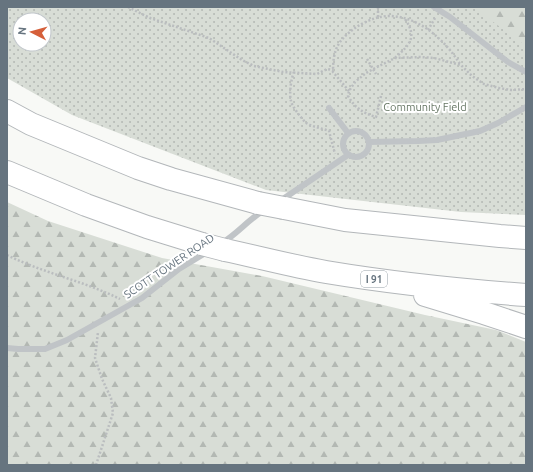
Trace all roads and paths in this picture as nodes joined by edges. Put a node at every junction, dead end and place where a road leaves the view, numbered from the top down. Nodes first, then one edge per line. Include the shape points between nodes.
1 (128, 7) edge
2 (378, 7) edge
3 (434, 7) edge
4 (378, 18) junction
5 (436, 18) dead end
6 (405, 19) junction
7 (428, 30) junction
8 (395, 58) junction
9 (367, 59) dead end
10 (461, 65) junction
11 (373, 69) junction
12 (333, 70) junction
13 (294, 72) junction
14 (526, 72) edge
15 (376, 74) dead end
16 (526, 88) edge
17 (349, 91) junction
18 (381, 96) dead end
19 (526, 107) edge
20 (330, 108) dead end
21 (7, 111) edge
22 (348, 133) junction
23 (369, 142) junction
24 (348, 155) junction
25 (337, 162) junction
26 (7, 172) edge
27 (526, 237) edge
28 (7, 256) edge
29 (368, 278) junction
30 (526, 295) edge
31 (142, 298) junction
32 (99, 322) junction
33 (526, 327) edge
34 (7, 348) edge
35 (96, 465) edge

1 - 13 path via 150,18 209,38 254,66
2 - 4 path
3 - 14 lane via 450,16 504,59
4 - 6 path via 386,16
4 - 12 path via 365,22 340,42 335,51
5 - 7 path
6 - 7 path
6 - 8 path via 412,34 410,43
7 - 10 path
8 - 10 path via 434,58
8 - 11 path
9 - 11 path
10 - 16 path via 484,84 511,90
11 - 15 path
11 - 17 path via 355,82
12 - 13 path via 327,69 317,74
12 - 17 path
13 - 25 path via 291,102 306,122 329,131
17 - 18 path via 348,96 352,103 360,110 376,117
19 - 23 lane via 480,131 437,140
20 - 22 lane
21 - 27 highway, bridge via 31,124 138,168 258,203 345,220
22 - 23 lane via 364,133
22 - 24 lane via 343,142
23 - 24 lane via 367,152 362,156
24 - 25 lane, SCOTT TOWER ROAD
25 - 31 lane, SCOTT TOWER ROAD via 258,214 228,239 179,269
26 - 29 highway, I 91, bridge via 86,205 202,244
28 - 31 path via 110,294 127,303
29 - 30 highway, I 91
29 - 33 highway
31 - 32 lane, SCOTT TOWER ROAD
32 - 34 lane, SCOTT TOWER ROAD via 67,340 44,349
32 - 35 path via 95,358 111,398 113,413

